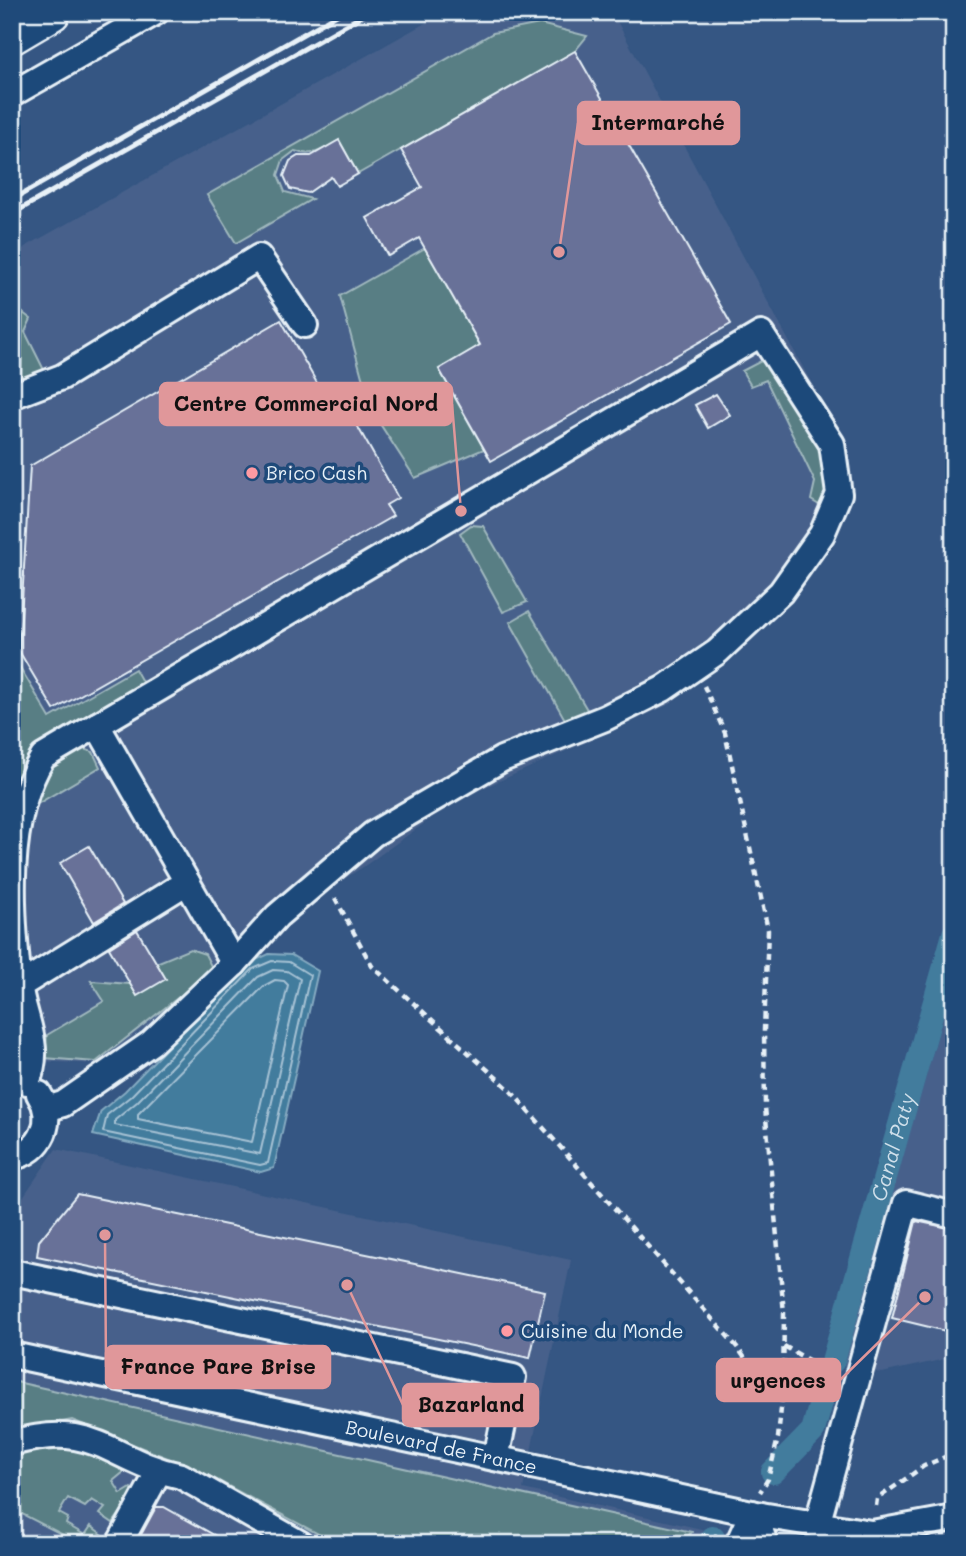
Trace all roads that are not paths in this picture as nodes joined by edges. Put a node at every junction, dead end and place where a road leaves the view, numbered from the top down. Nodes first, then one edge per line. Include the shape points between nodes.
1 (51, 12) edge
2 (156, 12) edge
3 (12, 35) edge
4 (12, 94) edge
5 (305, 325) dead end
6 (12, 396) edge
7 (97, 725) junction
8 (187, 882) junction
9 (234, 964) junction
10 (19, 986) junction
11 (19, 1080) edge
12 (46, 1109) junction
13 (12, 1157) edge
14 (954, 1215) edge
15 (12, 1272) edge
16 (12, 1355) edge
17 (12, 1443) edge
18 (496, 1458) junction
19 (159, 1471) junction
20 (757, 1514) junction
21 (954, 1518) edge
22 (817, 1525) junction
23 (871, 1533) junction
24 (119, 1544) edge
25 (301, 1544) edge
26 (738, 1544) edge
27 (765, 1544) edge
28 (899, 1544) edge

1 - 3 highway
2 - 4 street
5 - 6 street via 259,257 62,377
7 - 8 street
7 - 9 street via 761,334 832,444 839,494 822,534 781,592 717,652 663,690 502,760 373,834 277,916
7 - 10 street via 43,757 31,777 19,824 13,892
8 - 9 street
8 - 10 street
9 - 12 street via 152,1042 63,1104
10 - 11 street via 33,1037 34,1066
11 - 12 street via 36,1089
12 - 13 street via 43,1136 35,1147
14 - 22 street via 906,1202
15 - 18 street via 513,1377
16 - 18 street, Boulevard de France
17 - 19 street via 58,1435 87,1437
18 - 20 street, Boulevard de France
19 - 24 street
19 - 25 street via 181,1476
20 - 22 street, Boulevard de France
20 - 26 street
20 - 27 street
21 - 23 street, Boulevard de France
22 - 23 street, Boulevard de France
23 - 28 street, Boulevard de France

